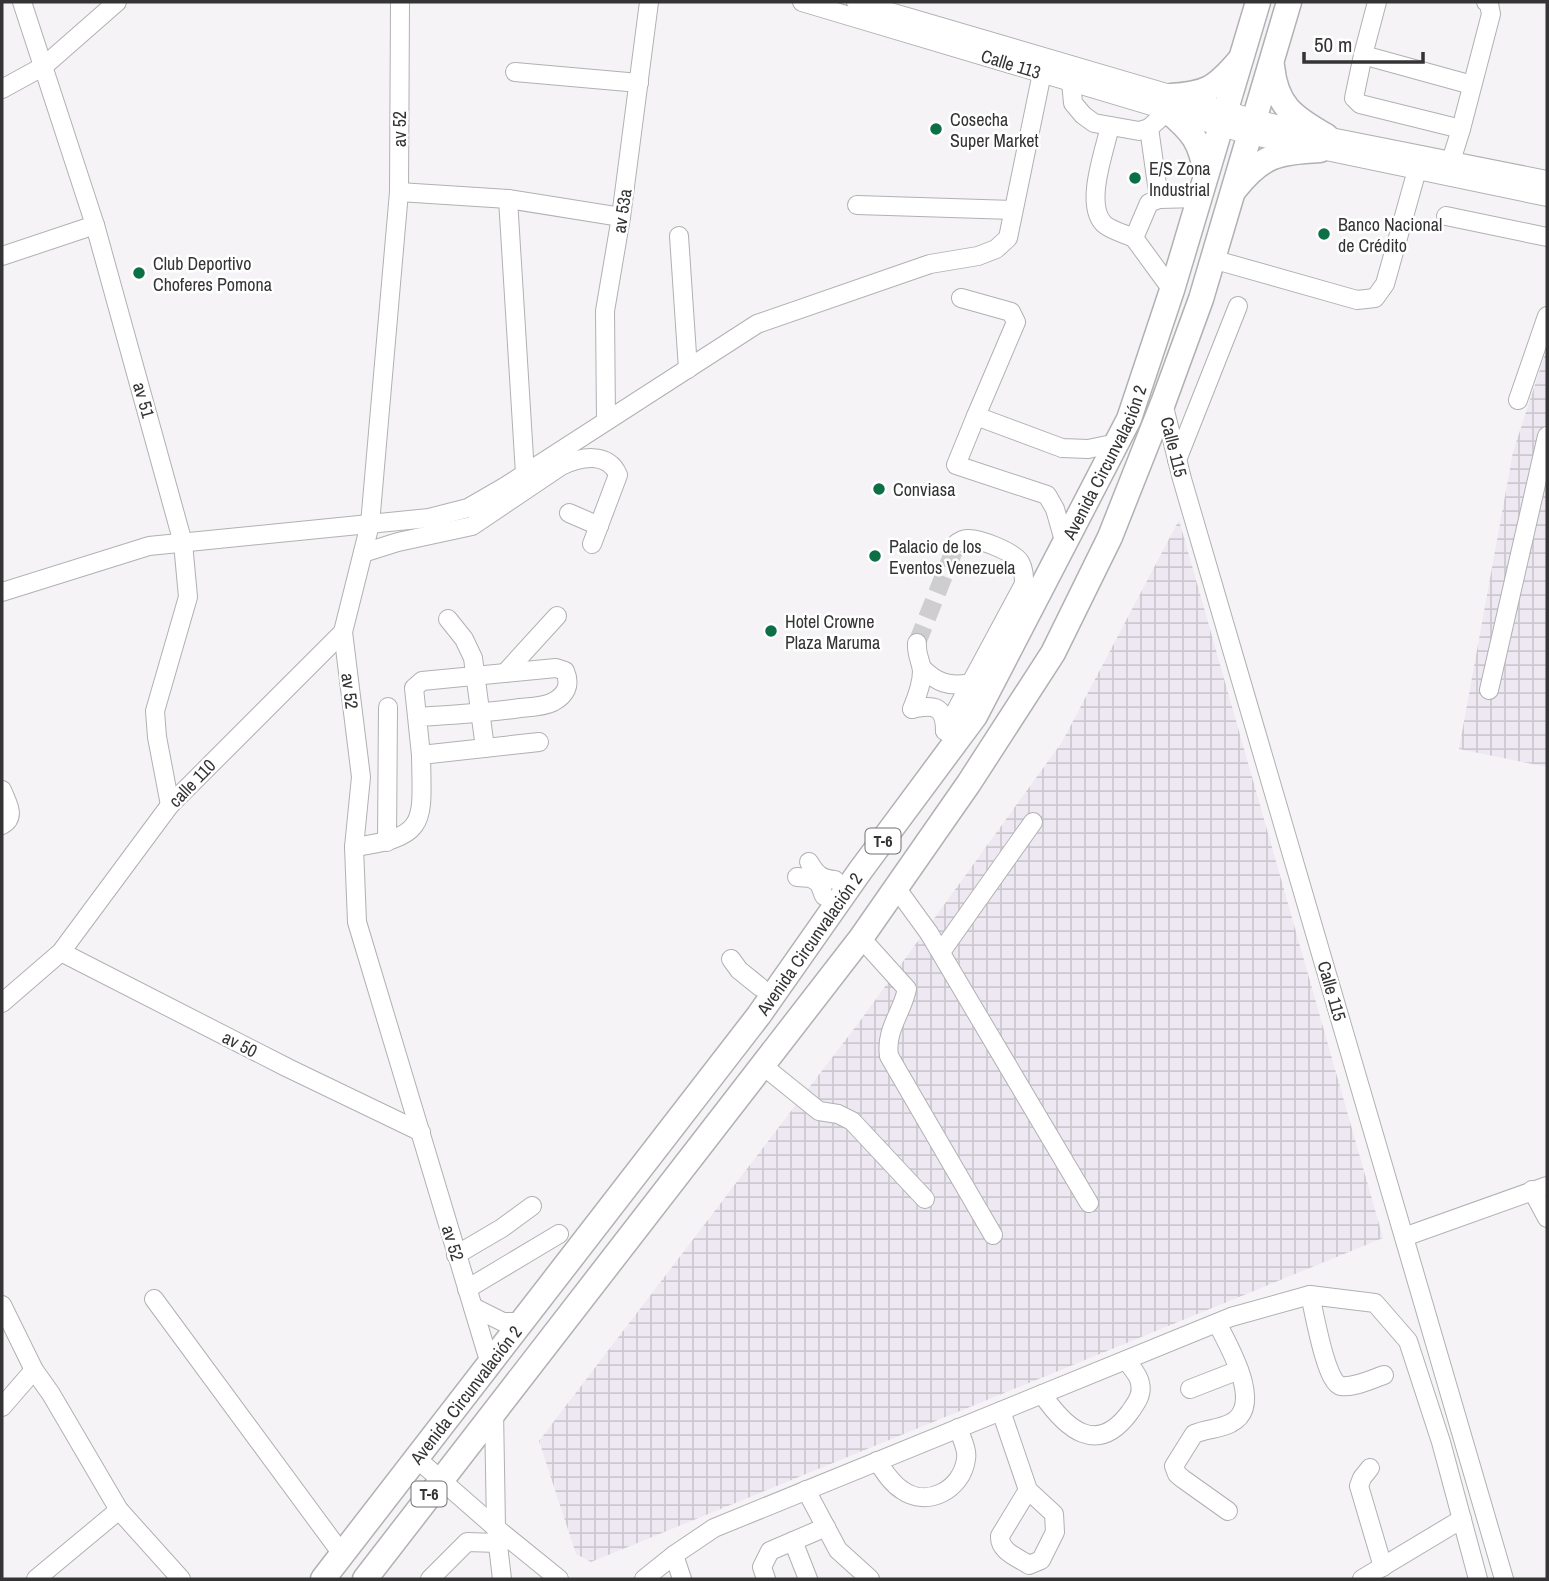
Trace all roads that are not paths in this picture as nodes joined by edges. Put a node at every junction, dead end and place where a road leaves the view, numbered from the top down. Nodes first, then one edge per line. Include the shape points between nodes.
1 (22, 2) edge
2 (117, 2) edge
3 (400, 2) edge
4 (649, 2) edge
5 (802, 2) edge
6 (856, 2) edge
7 (1258, 2) edge
8 (1289, 2) edge
9 (1377, 2) edge
10 (1486, 2) edge
11 (1363, 55) junction
12 (1241, 59) junction
13 (1272, 61) junction
14 (44, 66) junction
15 (515, 72) dead end
16 (1042, 73) junction
17 (1071, 82) junction
18 (639, 83) junction
19 (1472, 85) junction
20 (2, 89) edge
21 (1169, 103) junction
22 (1223, 118) junction
23 (1110, 126) junction
24 (1252, 127) junction
25 (1149, 128) junction
26 (1461, 129) junction
27 (1323, 143) junction
28 (1451, 161) junction
29 (1418, 170) junction
30 (1207, 174) junction
31 (1547, 180) edge
32 (399, 192) junction
33 (1232, 192) junction
34 (1547, 197) edge
35 (1199, 198) junction
36 (508, 199) junction
37 (1159, 199) junction
38 (857, 205) dead end
39 (1013, 210) junction
40 (1446, 216) dead end
41 (621, 217) junction
42 (95, 225) junction
43 (678, 236) dead end
44 (1547, 237) edge
45 (1134, 238) junction
46 (2, 256) edge
47 (1212, 260) junction
48 (1172, 290) junction
49 (961, 298) dead end
50 (1238, 306) dead end
51 (1547, 316) edge
52 (688, 369) junction
53 (1518, 400) dead end
54 (1163, 403) junction
55 (976, 416) junction
56 (606, 421) junction
57 (1547, 436) edge
58 (1117, 443) junction
59 (1177, 460) junction
60 (525, 474) junction
61 (569, 513) dead end
62 (370, 524) junction
63 (599, 526) junction
64 (183, 543) junction
65 (957, 543) dead end
66 (592, 544) dead end
67 (1065, 544) junction
68 (363, 552) junction
69 (2, 592) edge
70 (558, 616) dead end
71 (448, 619) dead end
72 (343, 632) junction
73 (917, 643) tunnel mouth
74 (922, 668) junction
75 (505, 673) junction
76 (477, 676) junction
77 (970, 683) junction
78 (1489, 690) dead end
79 (388, 707) dead end
80 (481, 714) junction
81 (417, 717) junction
82 (539, 742) dead end
83 (485, 748) junction
84 (421, 755) junction
85 (2, 790) edge
86 (170, 804) junction
87 (1033, 822) dead end
88 (2, 825) edge
89 (387, 842) junction
90 (354, 847) junction
91 (809, 862) dead end
92 (797, 877) dead end
93 (835, 880) dead end
94 (897, 889) junction
95 (824, 896) dead end
96 (861, 938) junction
97 (61, 952) junction
98 (941, 952) junction
99 (731, 959) dead end
100 (760, 987) dead end
101 (2, 1003) edge
102 (762, 1065) junction
103 (421, 1132) junction
104 (1540, 1188) edge
105 (925, 1199) dead end
106 (1090, 1203) dead end
107 (532, 1206) dead end
108 (1547, 1218) edge
109 (559, 1234) dead end
110 (993, 1235) dead end
111 (1404, 1237) junction
112 (456, 1255) junction
113 (1310, 1295) junction
114 (470, 1298) junction
115 (154, 1299) dead end
116 (2, 1305) edge
117 (522, 1322) junction
118 (1216, 1322) junction
119 (1126, 1360) junction
120 (489, 1364) junction
121 (34, 1370) junction
122 (1239, 1370) junction
123 (1384, 1375) dead end
124 (1190, 1390) dead end
125 (1042, 1394) junction
126 (2, 1407) edge
127 (494, 1410) junction
128 (1001, 1411) junction
129 (958, 1428) junction
130 (416, 1458) junction
131 (877, 1461) junction
132 (1370, 1468) dead end
133 (441, 1479) junction
134 (806, 1490) junction
135 (1028, 1490) dead end
136 (119, 1510) junction
137 (1228, 1511) dead end
138 (1462, 1519) junction
139 (826, 1527) junction
140 (497, 1536) junction
141 (793, 1541) junction
142 (342, 1554) junction
143 (674, 1555) junction
144 (1383, 1567) junction
145 (36, 1579) edge
146 (181, 1579) edge
147 (323, 1579) edge
148 (365, 1579) edge
149 (430, 1579) edge
150 (502, 1579) edge
151 (559, 1579) edge
152 (644, 1579) edge
153 (682, 1579) edge
154 (766, 1579) edge
155 (808, 1579) edge
156 (870, 1579) edge
157 (1362, 1579) edge
158 (1478, 1579) edge
159 (1503, 1579) edge

1 - 14 street, av 51
2 - 14 street
3 - 32 street, av 52
4 - 18 street, av 53a
5 - 16 street, Calle 113
6 - 21 street, Calle 113
7 - 12 highway, Avenida Circunvalación 2 / T-6
8 - 13 highway, Avenida Circunvalación 2 / T-6
9 - 11 street
10 - 19 street via 1491,14
11 - 19 street
11 - 26 street via 1354,88 1354,98 1360,104
12 - 21 highway via 1211,89
12 - 22 highway, Avenida Circunvalación 2 / T-6
13 - 24 highway, Avenida Circunvalación 2 / T-6
13 - 27 highway, T-6 via 1280,101
14 - 20 street
14 - 42 street, av 51
15 - 18 street
16 - 17 street, Calle 113
16 - 39 street
17 - 21 street, Calle 113
17 - 23 street via 1073,103 1083,115
18 - 41 street, av 53a
19 - 26 street
21 - 22 street, Calle 113
21 - 25 street
21 - 30 highway via 1202,149
22 - 24 street, Calle 113
22 - 30 highway, Avenida Circunvalación 2 / T-6
23 - 25 street via 1139,131
23 - 45 street via 1094,198 1097,213 1104,225
24 - 27 street, Calle 113
24 - 33 highway, Avenida Circunvalación 2 / T-6
25 - 37 street
26 - 28 street
27 - 28 street
27 - 29 street
27 - 33 highway via 1267,159 1250,169
28 - 31 street
29 - 34 street
29 - 47 street via 1385,284 1375,298 1357,300
30 - 35 highway, Avenida Circunvalación 2 / T-6
32 - 36 street
32 - 62 street, av 52
33 - 47 highway, Avenida Circunvalación 2 / T-6
35 - 37 street
35 - 48 highway, Avenida Circunvalación 2 / T-6
36 - 41 street
36 - 60 street
37 - 45 street via 1145,207
38 - 39 street
39 - 52 street via 1008,238 996,249 930,264 757,324
40 - 44 street
41 - 56 street, av 53a via 605,312
42 - 46 street
42 - 64 street, av 51
43 - 52 street
45 - 48 street
47 - 54 highway, Avenida Circunvalación 2 / T-6
48 - 58 highway, Avenida Circunvalación 2 / T-6
49 - 55 street via 1012,312 1016,322
50 - 59 street
51 - 53 street
52 - 56 street
54 - 59 street, Calle 115
54 - 94 highway, Avenida Circunvalación 2 / T-6 via 1110,537 1053,653
55 - 58 street via 1062,448
55 - 67 street via 956,465 1047,495
56 - 60 street
57 - 78 street
58 - 67 highway, Avenida Circunvalación 2 / T-6
59 - 111 street, Calle 115
60 - 62 street via 468,508 429,518
61 - 63 street
62 - 64 street
62 - 68 street, av 52
63 - 66 street
63 - 68 street via 618,475 600,460 577,458 472,526
64 - 69 street via 149,546
64 - 86 street, av 51 via 188,597 155,711
65 - 77 street via 973,539 1008,552 1024,571 1024,584
67 - 117 highway, Avenida Circunvalación 2 / T-6 via 975,716 760,1015
68 - 72 street, av 52
70 - 75 street
71 - 76 street via 464,639
72 - 86 street, calle 110
72 - 90 street, av 52 via 361,778
73 - 74 street
74 - 77 street via 944,684
74 - 77 street via 912,709 928,706 939,710 945,718 945,731
75 - 76 street
75 - 80 street via 556,668 565,671 569,680 562,695 545,705
76 - 80 street
76 - 81 street via 418,683 414,688
79 - 89 street
80 - 81 street
80 - 83 street
81 - 84 street
82 - 83 street
83 - 84 street
84 - 89 street via 419,819
85 - 88 street via 10,816
86 - 97 street, calle 110
87 - 98 street
89 - 90 street
90 - 103 street, av 52 via 357,922
91 - 93 street via 824,879
92 - 95 street via 819,883
94 - 96 highway, Avenida Circunvalación 2 / T-6
94 - 98 street
96 - 102 highway, Avenida Circunvalación 2 / T-6
96 - 110 street via 906,989 889,1033 889,1056
97 - 101 street, calle 110
97 - 103 street, av 50
98 - 106 street
99 - 100 street
102 - 105 street via 819,1111 852,1121
102 - 127 highway, Avenida Circunvalación 2 / T-6
103 - 112 street, av 52
104 - 108 street
104 - 111 street
107 - 112 street
109 - 114 street
111 - 159 street, Calle 115
112 - 114 street, av 52
113 - 118 street
113 - 123 street via 1326,1363 1337,1385
113 - 138 street via 1375,1303 1408,1341
114 - 117 street via 503,1322
114 - 120 street, av 52
115 - 142 street
116 - 121 street
117 - 120 highway, Avenida Circunvalación 2 / T-6
118 - 119 street
118 - 122 street
119 - 125 street
119 - 125 street via 1140,1382 1140,1398 1114,1431 1102,1436 1086,1435 1064,1422
120 - 130 highway, Avenida Circunvalación 2 / T-6
121 - 126 street
121 - 136 street
122 - 124 street
122 - 137 street via 1245,1389 1242,1414 1234,1422 1194,1434 1174,1466 1183,1479
125 - 128 street
127 - 133 highway, Avenida Circunvalación 2 / T-6
127 - 140 street
128 - 129 street
128 - 135 street
129 - 131 street
129 - 131 street via 967,1458 958,1482 942,1494 919,1499 902,1491
130 - 133 street
130 - 142 highway, Avenida Circunvalación 2 / T-6
131 - 134 street
132 - 144 street via 1359,1486
133 - 140 street
133 - 148 highway, Avenida Circunvalación 2 / T-6
134 - 139 street
134 - 143 street via 714,1528
136 - 145 street
136 - 146 street
138 - 144 street
138 - 158 street
139 - 141 street
139 - 156 street via 838,1550
140 - 149 street via 467,1542
140 - 150 street
140 - 151 street
141 - 154 street via 770,1551 762,1567
141 - 155 street
142 - 147 highway, Avenida Circunvalación 2 / T-6
143 - 152 street
143 - 153 street
144 - 157 street

